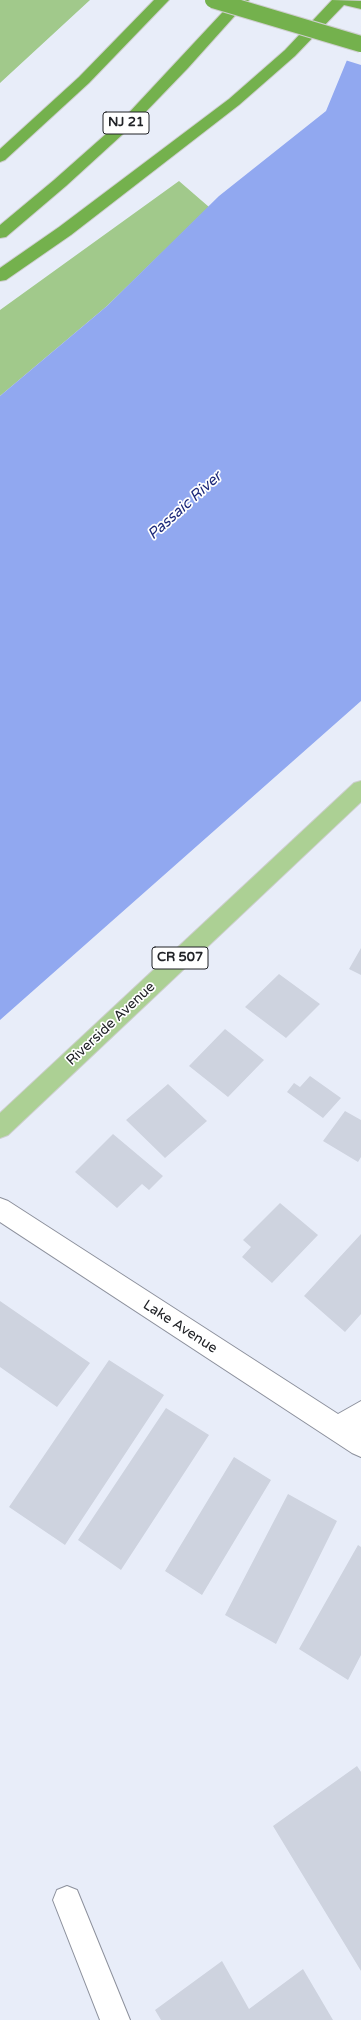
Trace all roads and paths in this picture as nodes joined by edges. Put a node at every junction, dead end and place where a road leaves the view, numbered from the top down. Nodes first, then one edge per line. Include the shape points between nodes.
1 (162, 0) edge
2 (213, 0) edge
3 (242, 0) edge
4 (340, 0) edge
5 (343, 0) edge
6 (361, 5) edge
7 (361, 44) edge
8 (0, 158) edge
9 (0, 234) edge
10 (0, 276) edge
11 (361, 789) edge
12 (0, 1128) edge
13 (0, 1209) edge
14 (361, 1413) edge
15 (338, 1429) junction
16 (361, 1444) edge
17 (67, 1900) dead end
18 (115, 2020) edge

1 - 8 highway via 84,80
2 - 7 highway, bridge
3 - 9 highway, NJ 21 via 193,55 129,120
4 - 10 highway via 319,24 262,78 186,140 71,227
5 - 6 highway
11 - 12 main road, Riverside Avenue / CR 507
13 - 15 street, Lake Avenue
14 - 15 street
15 - 16 street, Lake Avenue
17 - 18 street

